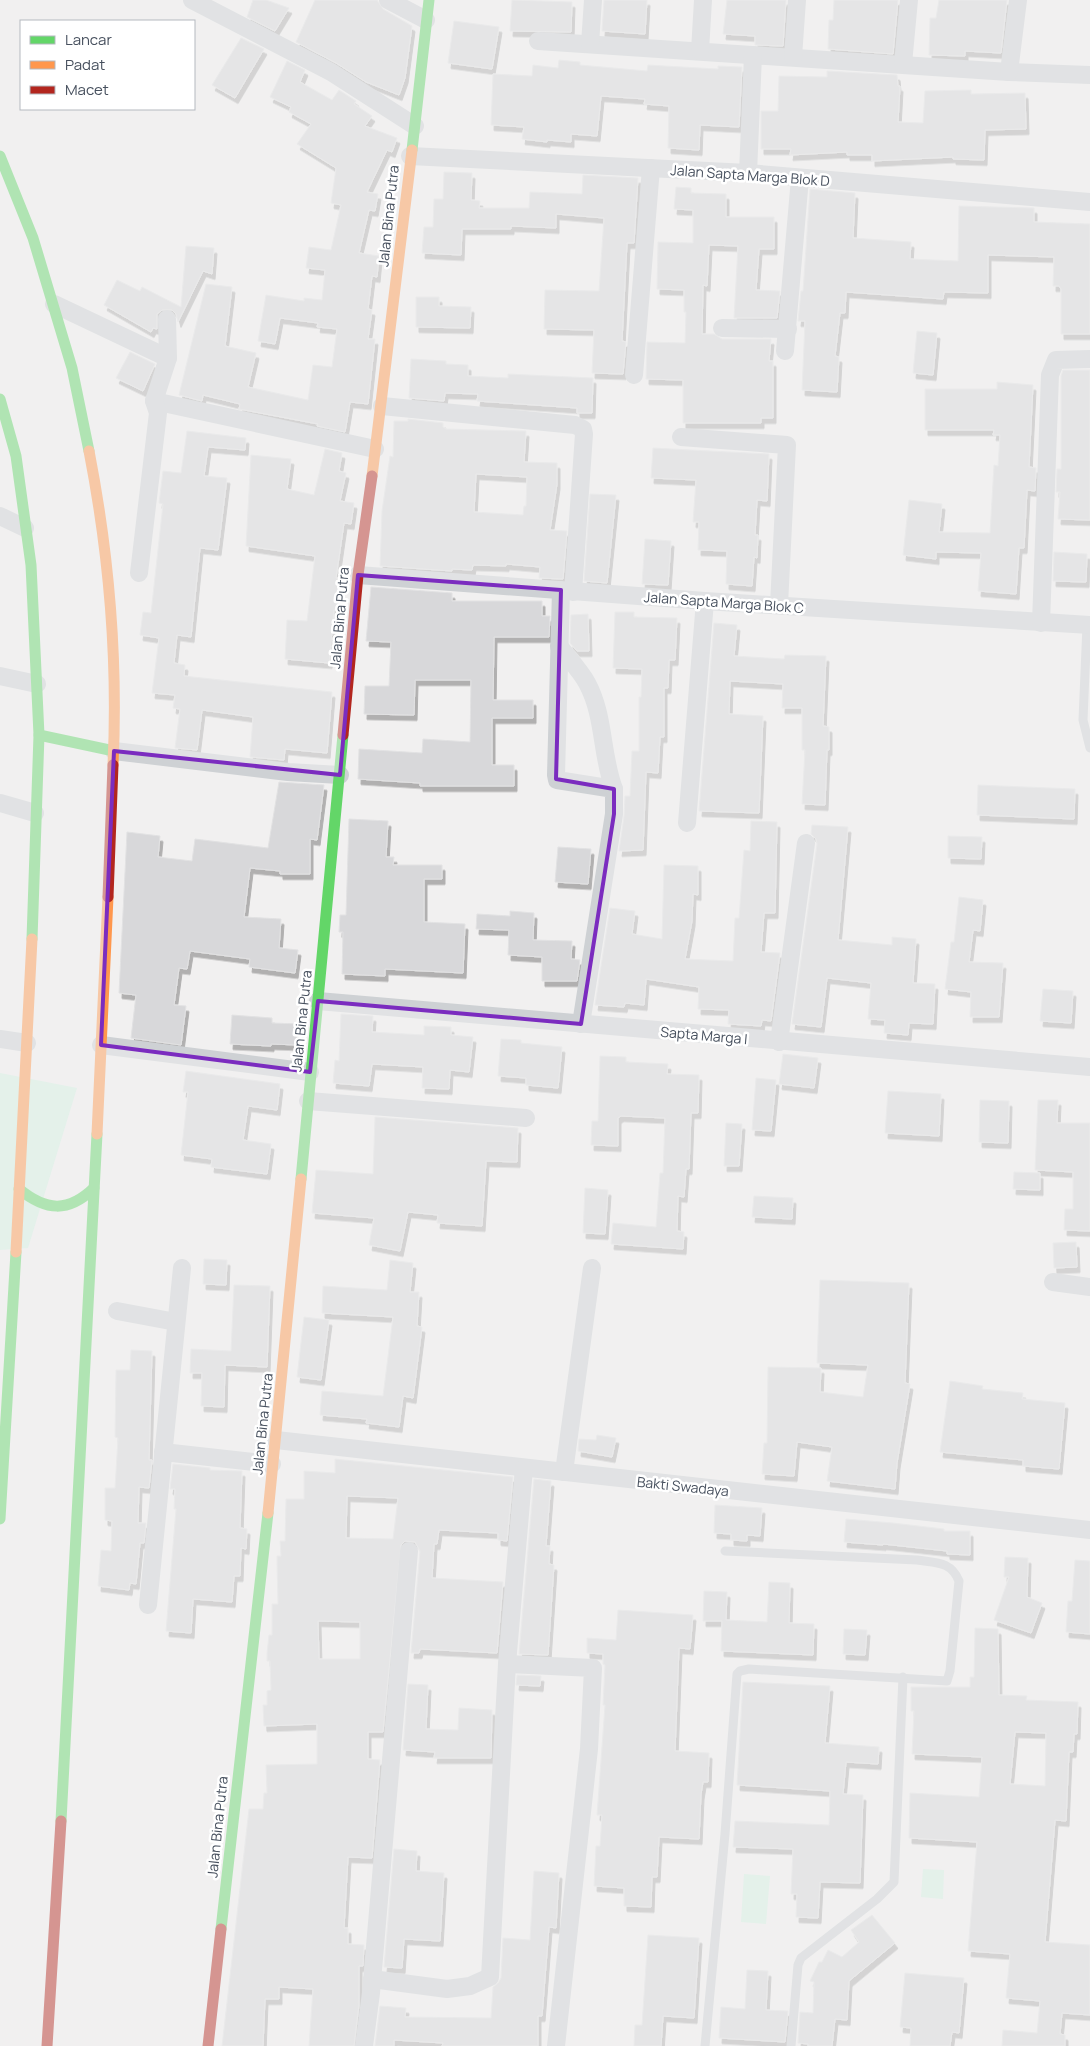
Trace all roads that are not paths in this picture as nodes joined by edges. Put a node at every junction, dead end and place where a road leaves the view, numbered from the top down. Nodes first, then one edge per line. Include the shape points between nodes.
1 (192, 0) edge
2 (388, 0) edge
3 (429, 0) edge
4 (592, 0) edge
5 (703, 0) edge
6 (797, 0) edge
7 (909, 0) edge
8 (1018, 0) edge
9 (426, 20) junction
10 (538, 41) dead end
11 (590, 44) junction
12 (700, 51) junction
13 (753, 55) junction
14 (793, 57) junction
15 (903, 64) junction
16 (1009, 72) junction
17 (1090, 75) edge
18 (415, 126) junction
19 (0, 156) edge
20 (410, 156) junction
21 (650, 168) junction
22 (748, 173) junction
23 (800, 178) junction
24 (1090, 202) edge
25 (54, 304) junction
26 (167, 320) dead end
27 (722, 328) dead end
28 (788, 329) junction
29 (786, 351) dead end
30 (168, 358) junction
31 (1090, 359) edge
32 (634, 375) dead end
33 (0, 399) edge
34 (154, 401) junction
35 (382, 406) junction
36 (681, 436) dead end
37 (374, 449) junction
38 (0, 516) edge
39 (25, 528) junction
40 (139, 573) dead end
41 (358, 575) junction
42 (567, 591) junction
43 (705, 601) junction
44 (779, 606) junction
45 (1041, 623) junction
46 (1088, 625) edge
47 (559, 646) junction
48 (0, 676) edge
49 (37, 684) junction
50 (39, 735) junction
51 (1090, 748) edge
52 (114, 751) junction
53 (340, 775) junction
54 (614, 789) junction
55 (0, 802) edge
56 (35, 813) junction
57 (687, 823) dead end
58 (806, 843) dead end
59 (318, 1002) junction
60 (581, 1024) junction
61 (0, 1039) edge
62 (779, 1042) junction
63 (27, 1043) junction
64 (101, 1045) junction
65 (1090, 1067) edge
66 (310, 1072) junction
67 (308, 1101) junction
68 (526, 1118) dead end
69 (94, 1188) junction
70 (19, 1189) junction
71 (182, 1268) dead end
72 (592, 1268) dead end
73 (1054, 1282) dead end
74 (1090, 1287) edge
75 (117, 1310) dead end
76 (176, 1322) junction
77 (276, 1440) junction
78 (163, 1452) junction
79 (272, 1464) junction
80 (524, 1468) junction
81 (564, 1472) junction
82 (0, 1519) edge
83 (1090, 1530) edge
84 (725, 1550) dead end
85 (409, 1551) dead end
86 (148, 1606) dead end
87 (507, 1664) junction
88 (903, 1677) junction
89 (372, 1979) junction
90 (47, 2046) edge
91 (208, 2046) edge
92 (364, 2046) edge
93 (556, 2046) edge
94 (705, 2046) edge
95 (791, 2046) edge

1 - 18 street via 331,72
2 - 9 street
3 - 9 main road, Jalan Bina Putra
4 - 11 street
5 - 12 street
6 - 14 street
7 - 15 street
8 - 16 street
9 - 18 main road, Jalan Bina Putra
10 - 11 street
11 - 12 street
12 - 13 street
13 - 14 street
13 - 22 street
14 - 15 street
15 - 16 street
16 - 17 street
18 - 20 main road, Jalan Bina Putra
19 - 25 main road via 33,238
20 - 21 street, Jalan Sapta Marga Blok D
20 - 35 main road, Jalan Bina Putra
21 - 22 street, Jalan Sapta Marga Blok D
21 - 32 street
22 - 23 street, Jalan Sapta Marga Blok D
23 - 24 street, Jalan Sapta Marga Blok D
23 - 28 street
25 - 30 street
25 - 52 main road via 72,368 107,567 114,676
26 - 30 street
27 - 28 street
28 - 29 street
30 - 34 street
31 - 45 street via 1056,360 1050,375
33 - 39 main road via 16,456
34 - 37 street
34 - 40 street via 158,413
35 - 37 main road, Jalan Bina Putra
35 - 42 street via 583,429
36 - 44 street via 787,445
37 - 41 main road, Jalan Bina Putra
38 - 39 street
39 - 49 main road via 31,565
41 - 42 street, Jalan Sapta Marga Blok C
41 - 53 main road, Jalan Bina Putra
42 - 43 street, Jalan Sapta Marga Blok C
42 - 47 street
43 - 44 street, Jalan Sapta Marga Blok C
43 - 57 street
44 - 45 street, Jalan Sapta Marga Blok C
45 - 46 street, Jalan Sapta Marga Blok C
46 - 51 lane via 1083,720
47 - 54 street via 591,692 602,726
47 - 54 street via 557,780
48 - 49 street
49 - 50 main road
50 - 52 main road
50 - 56 main road
52 - 53 street via 288,772
52 - 64 main road
53 - 59 main road, Jalan Bina Putra
54 - 60 street via 614,814
55 - 56 street
56 - 63 main road
58 - 62 street
59 - 60 street, Sapta Marga I
59 - 66 main road, Jalan Bina Putra
60 - 62 street, Sapta Marga I
61 - 63 street
62 - 65 street, Sapta Marga I
63 - 70 main road
64 - 66 street
64 - 69 main road
66 - 67 main road, Jalan Bina Putra
67 - 68 street
67 - 77 main road, Jalan Bina Putra
69 - 70 main road via 79,1201 55,1207 35,1202
69 - 90 main road
70 - 82 main road
71 - 76 street
72 - 81 street
73 - 74 street
75 - 76 street
76 - 78 street
77 - 79 main road, Jalan Bina Putra
77 - 80 street, Bakti Swadaya
78 - 79 street
78 - 86 street
79 - 91 main road, Jalan Bina Putra
80 - 81 street, Bakti Swadaya
80 - 87 street
81 - 83 street, Bakti Swadaya
84 - 88 lane via 917,1560 944,1564 953,1570 959,1581 948,1679
85 - 89 street
87 - 89 street via 490,1977 470,1986 447,1989
87 - 93 street via 592,1668 589,1749
88 - 94 lane via 749,1669 737,1674
88 - 95 lane via 894,1882 801,1958
89 - 92 street

